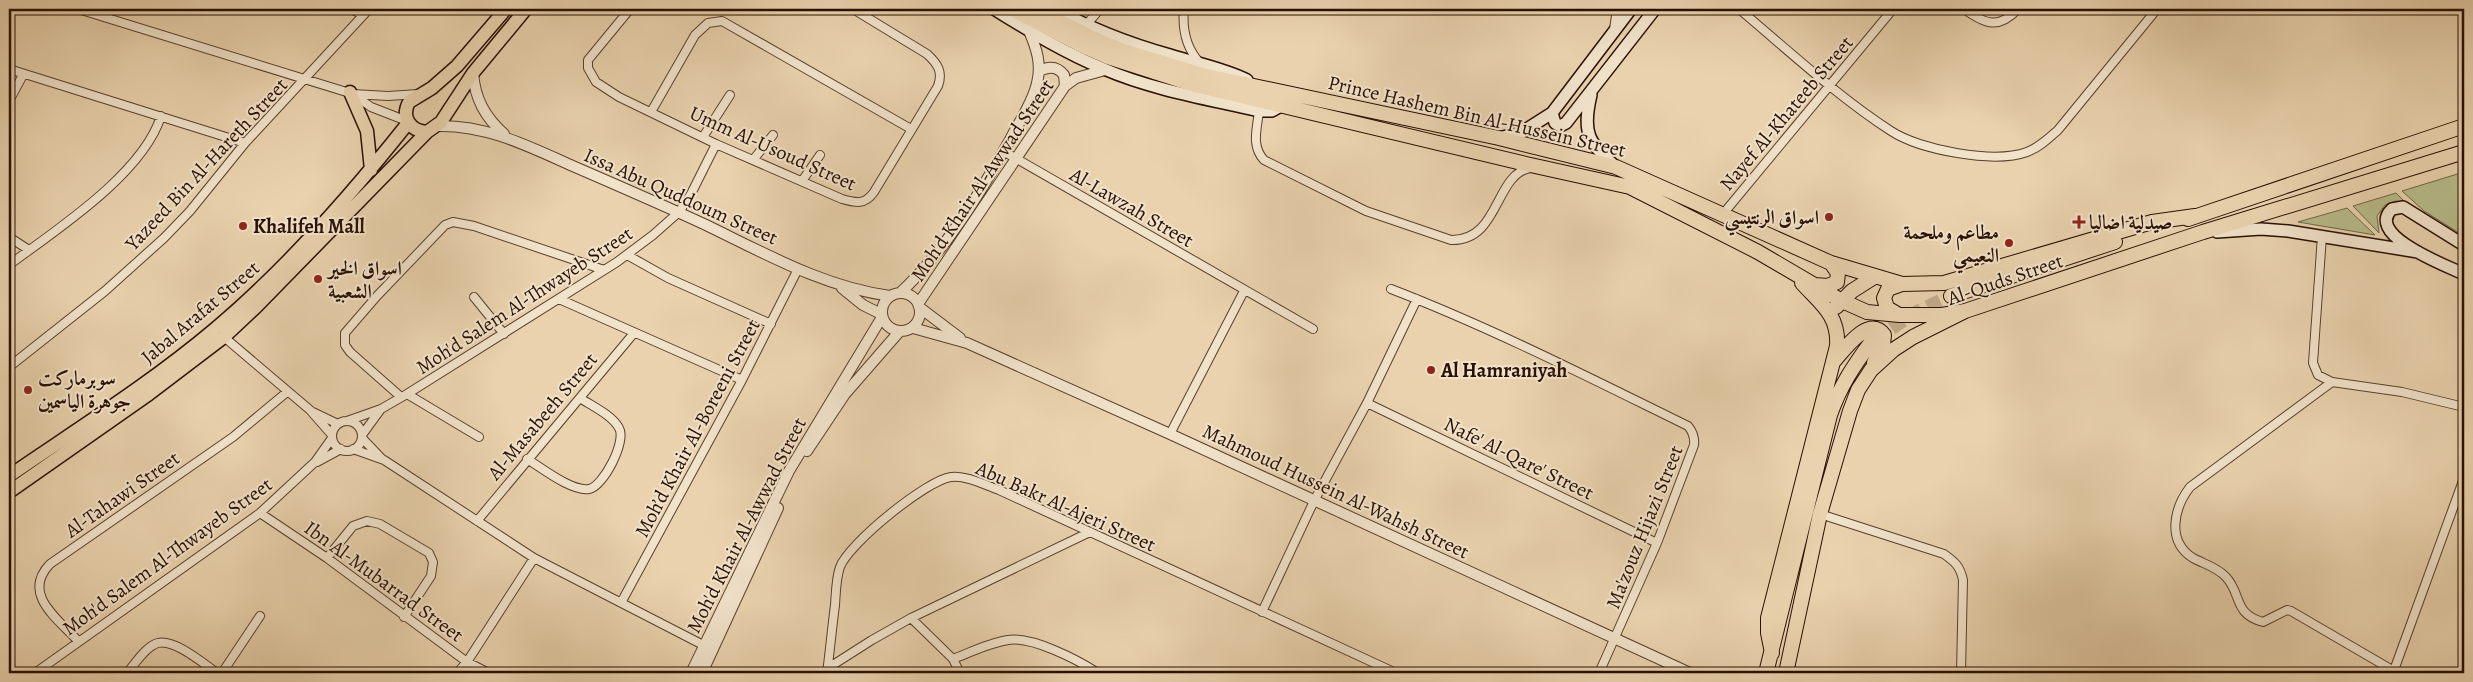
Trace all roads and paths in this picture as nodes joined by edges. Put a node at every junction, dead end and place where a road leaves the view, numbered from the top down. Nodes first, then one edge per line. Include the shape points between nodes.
1 (78, 9) edge
2 (351, 9) edge
3 (506, 9) edge
4 (526, 9) edge
5 (630, 9) edge
6 (853, 9) edge
7 (994, 9) edge
8 (1012, 9) edge
9 (1035, 9) edge
10 (1056, 9) edge
11 (1100, 9) edge
12 (1184, 9) edge
13 (1618, 9) edge
14 (1631, 9) edge
15 (1655, 9) edge
16 (1739, 9) edge
17 (1893, 9) edge
18 (1964, 9) edge
19 (2018, 9) edge
20 (2157, 9) edge
21 (366, 12) edge
22 (1086, 25) junction
23 (1615, 29) junction
24 (1029, 31) junction
25 (1200, 63) junction
26 (9, 69) edge
27 (1105, 70) junction
28 (1039, 71) junction
29 (473, 74) junction
30 (23, 75) junction
31 (307, 78) junction
32 (1830, 85) junction
33 (1065, 86) junction
34 (1259, 87) junction
35 (351, 93) junction
36 (422, 93) junction
37 (1591, 93) junction
38 (730, 95) dead end
39 (9, 101) edge
40 (1281, 106) junction
41 (1259, 111) junction
42 (651, 112) junction
43 (1552, 113) junction
44 (161, 116) junction
45 (407, 122) junction
46 (2464, 126) edge
47 (432, 129) junction
48 (911, 129) junction
49 (773, 134) dead end
50 (703, 137) junction
51 (508, 138) junction
52 (1499, 138) junction
53 (246, 143) junction
54 (716, 144) junction
55 (1004, 151) junction
56 (2464, 152) edge
57 (820, 155) dead end
58 (1015, 158) junction
59 (753, 160) junction
60 (1508, 160) junction
61 (1541, 167) junction
62 (1616, 167) junction
63 (371, 170) junction
64 (1514, 178) junction
65 (802, 181) junction
66 (679, 212) junction
67 (1723, 214) junction
68 (2195, 216) junction
69 (2203, 232) junction
70 (2322, 236) junction
71 (9, 237) edge
72 (2464, 245) edge
73 (28, 250) junction
74 (2418, 252) junction
75 (627, 255) junction
76 (1831, 263) junction
77 (9, 265) edge
78 (798, 269) junction
79 (604, 270) junction
80 (2464, 274) edge
81 (1796, 276) junction
82 (1874, 277) junction
83 (1814, 284) junction
84 (1902, 284) junction
85 (839, 286) junction
86 (1391, 289) dead end
87 (1244, 291) junction
88 (895, 294) junction
89 (1951, 296) tunnel mouth
90 (474, 297) dead end
91 (560, 299) junction
92 (1417, 299) junction
93 (1840, 300) junction
94 (919, 306) junction
95 (1965, 311) junction
96 (1831, 314) junction
97 (882, 316) junction
98 (1900, 316) junction
99 (771, 324) junction
100 (913, 328) junction
101 (1312, 329) dead end
102 (899, 332) junction
103 (634, 333) junction
104 (504, 334) junction
105 (224, 337) junction
106 (1872, 342) tunnel mouth
107 (967, 343) junction
108 (1833, 362) junction
109 (9, 368) edge
110 (1871, 370) junction
111 (742, 380) junction
112 (2332, 382) junction
113 (287, 392) junction
114 (404, 396) junction
115 (580, 398) junction
116 (1367, 403) junction
117 (2464, 407) edge
118 (381, 409) junction
119 (310, 410) junction
120 (347, 421) junction
121 (338, 424) junction
122 (1170, 434) junction
123 (362, 436) junction
124 (332, 437) junction
125 (479, 437) dead end
126 (354, 449) junction
127 (341, 450) junction
128 (527, 459) junction
129 (384, 460) junction
130 (315, 462) junction
131 (9, 476) edge
132 (2464, 478) edge
133 (9, 492) edge
134 (1314, 501) junction
135 (260, 513) junction
136 (1820, 514) junction
137 (477, 521) junction
138 (1090, 532) junction
139 (1657, 544) junction
140 (328, 558) junction
141 (534, 558) junction
142 (622, 602) junction
143 (1262, 612) junction
144 (260, 616) dead end
145 (404, 617) junction
146 (911, 618) junction
147 (1616, 639) junction
148 (78, 642) junction
149 (709, 648) junction
150 (1772, 653) junction
151 (953, 658) junction
152 (467, 662) junction
153 (1376, 664) junction
154 (828, 671) edge
155 (2394, 672) edge
156 (35, 673) edge
157 (127, 673) edge
158 (217, 673) edge
159 (222, 673) edge
160 (457, 673) edge
161 (489, 673) edge
162 (691, 673) edge
163 (702, 673) edge
164 (960, 673) edge
165 (1098, 673) edge
166 (1374, 673) edge
167 (1396, 673) edge
168 (1599, 673) edge
169 (1690, 673) edge
170 (1766, 673) edge
171 (1786, 673) edge
172 (1960, 673) edge

1 - 31 street
2 - 21 street
3 - 36 main road, Jabal Arafat Street via 457,66
4 - 29 main road, Jabal Arafat Street
5 - 42 street, Umm Al-Usoud Street via 592,53 588,68 596,82
6 - 48 street, Umm Al-Usoud Street via 927,54 938,65 941,73 938,86
7 - 24 main road, Prince Hashem Bin Al-Hussein Street
8 - 40 highway, Prince Hashem Bin Al-Hussein Street via 1081,45 1138,68
9 - 34 highway, Prince Hashem Bin Al-Hussein Street via 1120,50 1202,75
10 - 22 main road, Prince Hashem Bin Al-Hussein Street
11 - 22 street
12 - 25 street via 1186,41
13 - 23 street
14 - 23 main road
15 - 37 main road
16 - 32 street
17 - 32 street, Nayef Al-Khateeb Street
18 - 19 street via 1991,23 2007,19
20 - 32 street via 2058,130 2027,152 1975,155 1910,140 1891,132
21 - 31 street, Yazeed Bin Al-Hareth Street
22 - 25 main road, Prince Hashem Bin Al-Hussein Street
23 - 43 main road
24 - 27 main road, Prince Hashem Bin Al-Hussein Street
24 - 28 street, Moh'd Khair Al-Awwad Street
25 - 34 main road, Prince Hashem Bin Al-Hussein Street via 1244,78
26 - 30 street
27 - 33 street, Moh'd Khair Al-Awwad Street via 1076,78
27 - 41 main road, Prince Hashem Bin Al-Hussein Street via 1147,84
28 - 33 street via 1058,69 1064,75
28 - 55 street, Moh'd Khair Al-Awwad Street via 1030,103
29 - 47 main road, Jabal Arafat Street
29 - 51 street, Issa Abu Quddoum Street via 480,105 492,124
30 - 39 street
30 - 44 street
31 - 35 street
31 - 53 street, Yazeed Bin Al-Hareth Street
32 - 67 street, Nayef Al-Khateeb Street
33 - 58 street, Moh'd Khair Al-Awwad Street
34 - 52 highway, Prince Hashem Bin Al-Hussein Street
35 - 36 street via 388,96
35 - 45 street via 371,107
35 - 63 main road via 367,132
36 - 45 main road, Jabal Arafat Street via 409,102
37 - 43 main road via 1566,124 1560,126 1555,123
37 - 62 main road via 1588,107 1590,137 1595,149
38 - 50 street
40 - 41 main road, Prince Hashem Bin Al-Hussein Street via 1272,111
40 - 60 highway, Prince Hashem Bin Al-Hussein Street
41 - 64 street via 1255,142 1258,154 1264,160 1366,211 1450,240 1462,241 1480,230
42 - 48 street via 695,35 708,22 722,21
42 - 50 street, Umm Al-Usoud Street
43 - 52 main road via 1522,132
44 - 53 street
44 - 73 street via 148,146 133,162 72,219
45 - 47 main road via 418,130
45 - 63 main road, Jabal Arafat Street
46 - 68 highway, Al-Quds Street
47 - 51 street, Issa Abu Quddoum Street via 474,128
47 - 105 main road, Jabal Arafat Street
48 - 65 street, Umm Al-Usoud Street via 865,202 842,199
49 - 59 street
50 - 54 street, Umm Al-Usoud Street
51 - 66 street, Issa Abu Quddoum Street
52 - 62 highway, Prince Hashem Bin Al-Hussein Street
53 - 109 street, Yazeed Bin Al-Hareth Street via 190,211 148,254
54 - 59 street, Umm Al-Usoud Street
54 - 66 street, Moh'd Salem Al-Thwayeb Street via 692,194
55 - 58 street, Al-Lawzah Street
55 - 88 street, Moh'd Khair Al-Awwad Street via 951,233 914,279
56 - 69 highway, Al-Quds Street
57 - 65 street
58 - 87 street, Al-Lawzah Street
58 - 94 street, Moh'd Khair Al-Awwad Street
59 - 65 street, Umm Al-Usoud Street
60 - 61 highway, Prince Hashem Bin Al-Hussein Street
60 - 64 street via 1515,168
61 - 64 street via 1524,169
61 - 81 highway, Prince Hashem Bin Al-Hussein Street via 1630,187 1758,252
62 - 67 highway, Prince Hashem Bin Al-Hussein Street
63 - 131 main road, Jabal Arafat Street via 262,286 215,329 128,396
66 - 75 street, Moh'd Salem Al-Thwayeb Street
66 - 78 street, Issa Abu Quddoum Street
67 - 76 highway, Prince Hashem Bin Al-Hussein Street
68 - 84 highway, Prince Hashem Bin Al-Hussein Street via 2152,222 1944,283
68 - 89 highway, Al-Quds Street
69 - 70 main road via 2261,229
69 - 95 highway, Al-Quds Street
70 - 74 main road
70 - 112 street via 2313,363 2318,375
71 - 73 street
72 - 74 main road via 2403,207 2392,209 2386,225 2394,236
73 - 77 street
74 - 80 main road
75 - 79 street, Moh'd Salem Al-Thwayeb Street
75 - 99 street via 668,278
76 - 82 highway, Prince Hashem Bin Al-Hussein Street
76 - 83 highway via 1838,273 1837,282 1828,286
78 - 85 street, Issa Abu Quddoum Street
78 - 99 street, Moh’d Khair Al-Boreeni Street
79 - 91 street, Moh'd Salem Al-Thwayeb Street
79 - 114 street via 468,224 453,222 445,225 345,333 345,345 350,352
81 - 83 highway, Prince Hashem Bin Al-Hussein Street
81 - 96 highway
82 - 84 highway, Prince Hashem Bin Al-Hussein Street
82 - 93 highway
83 - 93 highway, Prince Hashem Bin Al-Hussein Street
84 - 98 highway via 1888,289 1884,298 1887,308
85 - 88 street, Issa Abu Quddoum Street
85 - 97 street, Issa Abu Quddoum Street
86 - 92 street, Ma'zouz Hijazi Street
87 - 101 street, Al-Lawzah Street
87 - 122 street
88 - 94 street via 911,296
88 - 97 street via 884,301
90 - 104 street
91 - 103 street
91 - 104 street, Moh'd Salem Al-Thwayeb Street
92 - 116 street
92 - 139 street, Ma'zouz Hijazi Street via 1688,426 1695,437 1694,445
93 - 96 highway
93 - 98 highway, Prince Hashem Bin Al-Hussein Street via 1867,312
94 - 100 street via 919,318
94 - 107 street, Mahmoud Hussein Al-Wahsh Street
95 - 98 highway, Prince Hashem Bin Al-Hussein Street
95 - 110 highway, Al-Quds Street via 1913,337
96 - 108 highway via 1838,333
97 - 102 street via 892,330
97 - 149 street, Moh'd Khair Al-Awwad Street via 789,471
99 - 111 street, Moh’d Khair Al-Boreeni Street
100 - 102 street
100 - 107 street, Mahmoud Hussein Al-Wahsh Street
102 - 149 street, Moh'd Khair Al-Awwad Street via 846,394 803,458
103 - 111 street
103 - 115 street, Al-Masabeeh Street
104 - 114 street, Moh'd Salem Al-Thwayeb Street
105 - 113 street
105 - 133 main road, Jabal Arafat Street
106 - 150 highway via 1838,390
107 - 122 street, Mahmoud Hussein Al-Wahsh Street
108 - 110 highway via 1864,331 1877,330 1885,340
108 - 150 highway via 1768,618
110 - 136 highway, Al-Quds Street via 1850,411
111 - 142 street, Moh’d Khair Al-Boreeni Street
112 - 117 street via 2402,392
112 - 155 street via 2190,487 2175,515 2176,530 2186,552 2227,578 2249,617 2262,622 2286,610 2291,611
113 - 119 street
113 - 148 street, Al-Tahawi Street via 233,437 44,571 38,589 41,600
114 - 118 street, Moh'd Salem Al-Thwayeb Street
114 - 125 street
115 - 128 street, Al-Masabeeh Street
115 - 128 street via 614,422 622,434 615,455 596,486 579,488
116 - 134 street
116 - 139 street, Nafe' Al-Qare' Street
118 - 120 street, Moh'd Salem Al-Thwayeb Street
118 - 123 street, Moh'd Salem Al-Thwayeb Street
119 - 121 street
119 - 124 street
120 - 121 street
120 - 123 street via 360,428
121 - 124 street
122 - 134 street, Mahmoud Hussein Al-Wahsh Street
123 - 126 street
123 - 129 street
124 - 127 street
124 - 130 street, Moh'd Salem Al-Thwayeb Street
126 - 127 street
126 - 129 street
127 - 130 street, Moh'd Salem Al-Thwayeb Street
128 - 137 street, Al-Masabeeh Street
129 - 137 street
130 - 135 street, Moh'd Salem Al-Thwayeb Street
132 - 155 street
134 - 143 street
134 - 147 street, Mahmoud Hussein Al-Wahsh Street
135 - 140 street, Ibn Al-Mubarrad Street
135 - 148 street, Moh'd Salem Al-Thwayeb Street
136 - 171 highway, Al-Quds Street
136 - 172 street via 1944,554 1956,562 1963,580
137 - 141 street
138 - 143 street, Abu Bakr Al-Ajeri Street
138 - 146 street
138 - 154 street, Abu Bakr Al-Ajeri Street via 969,479 950,477 937,482 861,538 840,567
139 - 147 street, Ma'zouz Hijazi Street
140 - 145 street, Ibn Al-Mubarrad Street
140 - 145 street via 353,526 368,522 380,524 429,553 433,562 431,576
141 - 142 street
141 - 152 street
142 - 149 street
143 - 153 street, Abu Bakr Al-Ajeri Street
144 - 159 street
145 - 152 street, Ibn Al-Mubarrad Street
146 - 151 street
146 - 154 street
147 - 168 street, Ma'zouz Hijazi Street
147 - 169 street, Mahmoud Hussein Al-Wahsh Street
148 - 156 street, Moh'd Salem Al-Thwayeb Street
149 - 162 street, Moh'd Khair Al-Awwad Street
149 - 163 street, Moh'd Khair Al-Awwad Street
150 - 170 highway
151 - 164 street
151 - 165 street via 985,646 1019,640 1082,663
152 - 160 street
152 - 161 street, Ibn Al-Mubarrad Street
153 - 166 street
153 - 167 street, Abu Bakr Al-Ajeri Street
157 - 158 street via 150,648 166,643 175,645

